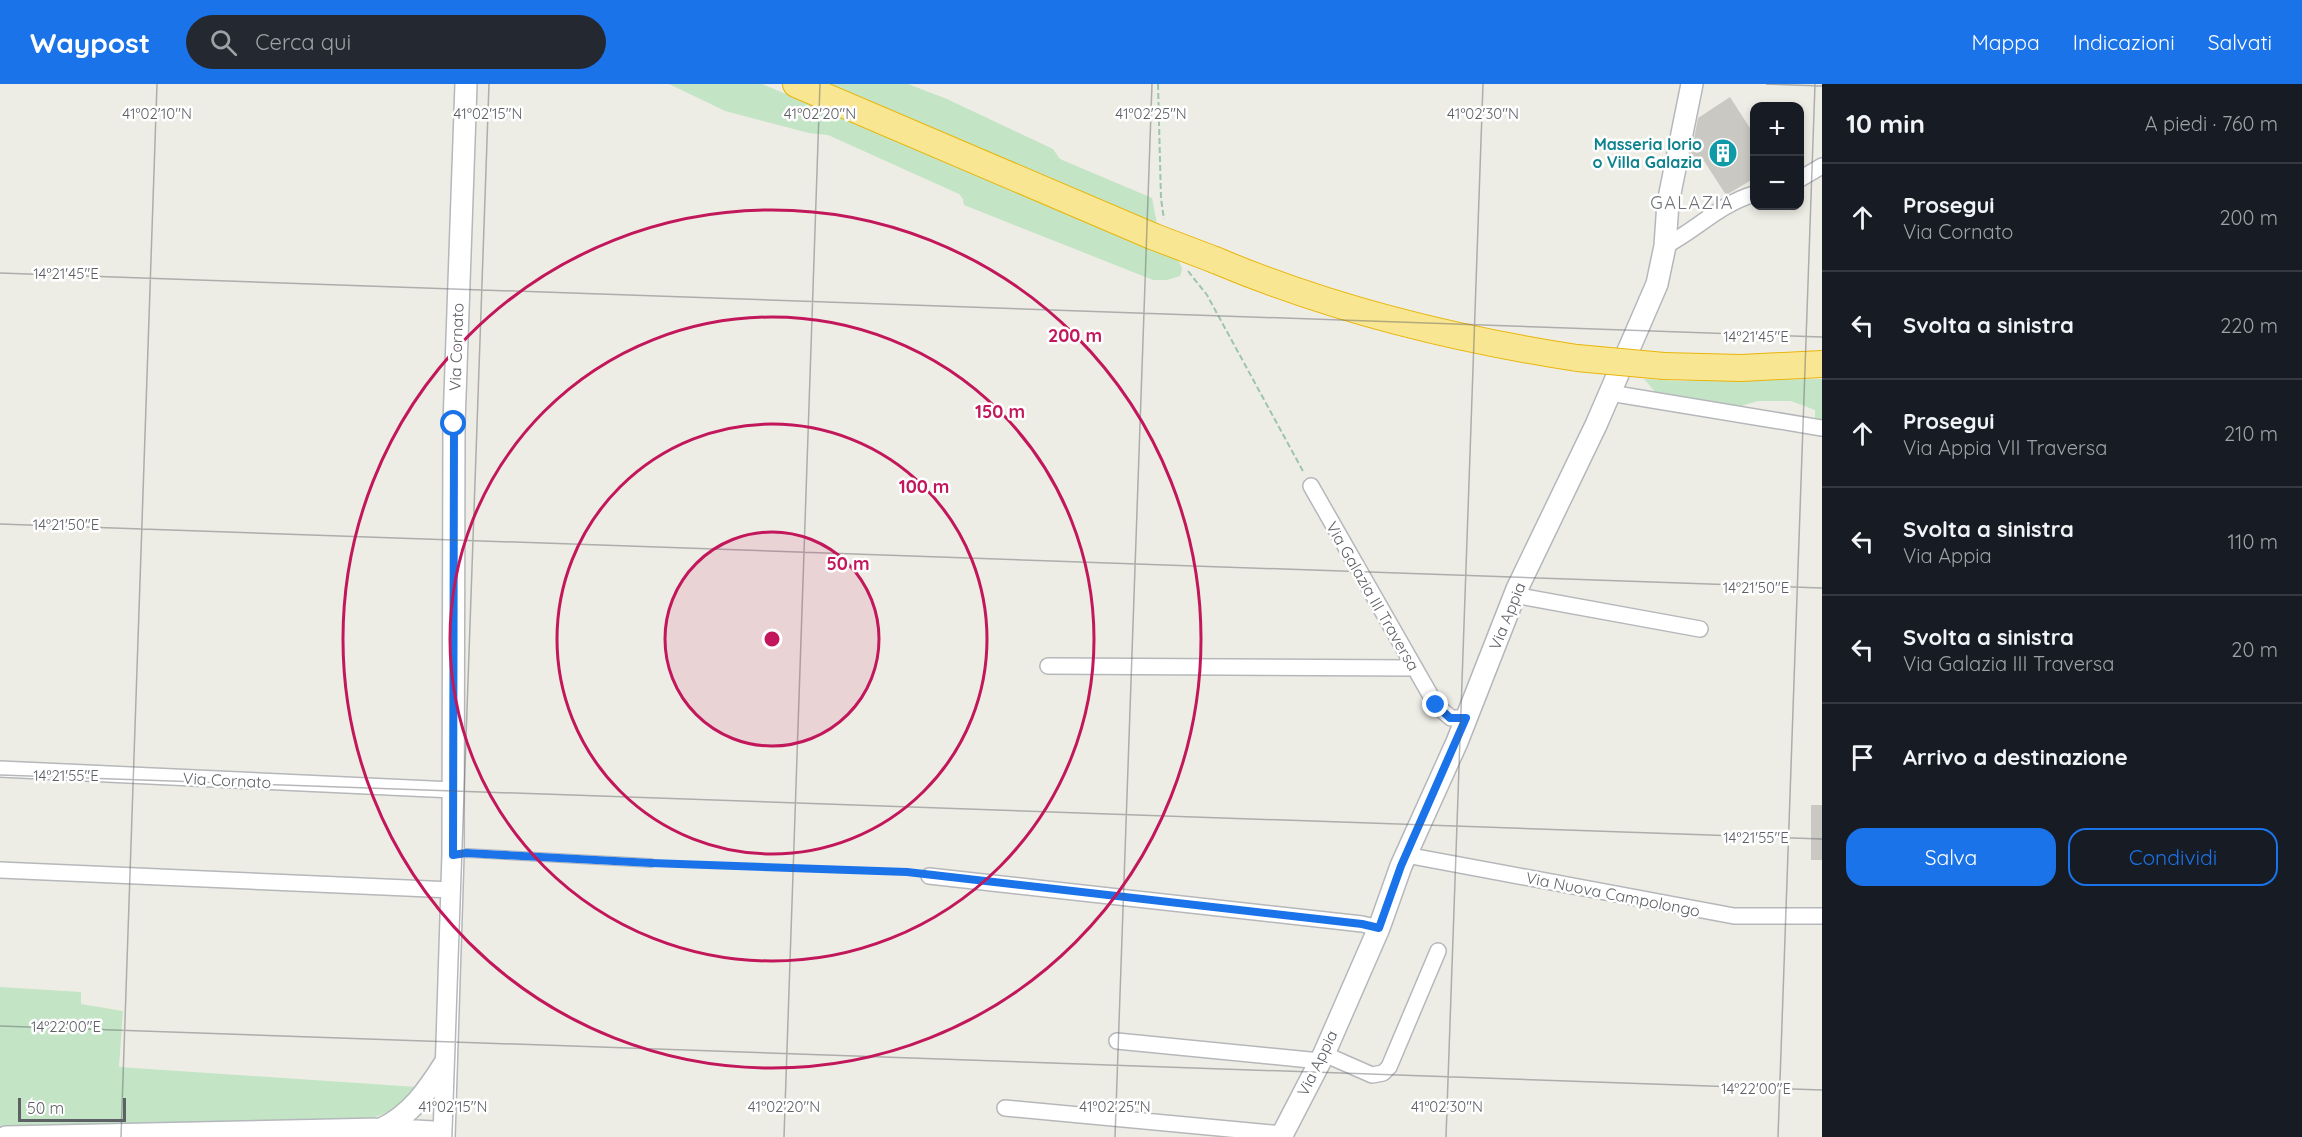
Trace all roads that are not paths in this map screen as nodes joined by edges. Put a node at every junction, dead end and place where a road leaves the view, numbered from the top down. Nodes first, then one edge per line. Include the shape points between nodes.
1 (466, 84) edge
2 (796, 84) edge
3 (1692, 84) edge
4 (1822, 166) edge
5 (1804, 177) edge
6 (1750, 196) edge
7 (1665, 246) junction
8 (1822, 364) edge
9 (1610, 393) junction
10 (1822, 428) edge
11 (1311, 486) road end
12 (1514, 595) junction
13 (1700, 629) dead end
14 (1048, 666) dead end
15 (1414, 668) junction
16 (1466, 718) junction
17 (0, 769) edge
18 (453, 790) junction
19 (453, 855) junction
20 (1406, 855) junction
21 (651, 863) road end
22 (0, 870) edge
23 (929, 876) road end
24 (452, 890) junction
25 (1822, 916) edge
26 (1379, 928) junction
27 (1438, 951) dead end
28 (1117, 1041) dead end
29 (1322, 1058) junction
30 (445, 1063) junction
31 (1005, 1108) dead end
32 (380, 1129) junction
33 (1282, 1135) edge
34 (6, 1137) edge
35 (444, 1137) edge

1 - 18 street, Via Cornato via 454,424
2 - 8 highway, bridge via 1158,229 1255,277 1348,309 1468,339 1577,358 1742,368
3 - 7 street, Via Appia via 1668,203
4 - 5 street
6 - 7 street via 1725,205
7 - 9 street, Via Appia via 1657,284
9 - 10 street
9 - 12 street, Via Appia
11 - 15 street, Via Galazia III Traversa
12 - 13 street
12 - 16 street, Via Appia
14 - 15 street
15 - 16 street, Via Galazia III Traversa via 1436,705 1450,718
16 - 20 street, Via Appia
17 - 18 street, Via Cornato
18 - 19 street, Via Cornato
19 - 21 lane via 478,853
19 - 24 street, Via Cornato
20 - 25 street, Via Nuova Campolongo via 1734,916
20 - 26 street, Via Appia
22 - 24 street
23 - 26 street
24 - 30 street, Via Cornato
26 - 29 street, Via Appia
27 - 29 street via 1383,1074 1372,1075
28 - 29 street
29 - 33 street, Via Appia
30 - 32 street via 411,1109
30 - 35 street, Via Cornato
31 - 33 street
32 - 34 street
32 - 35 street via 433,1132

